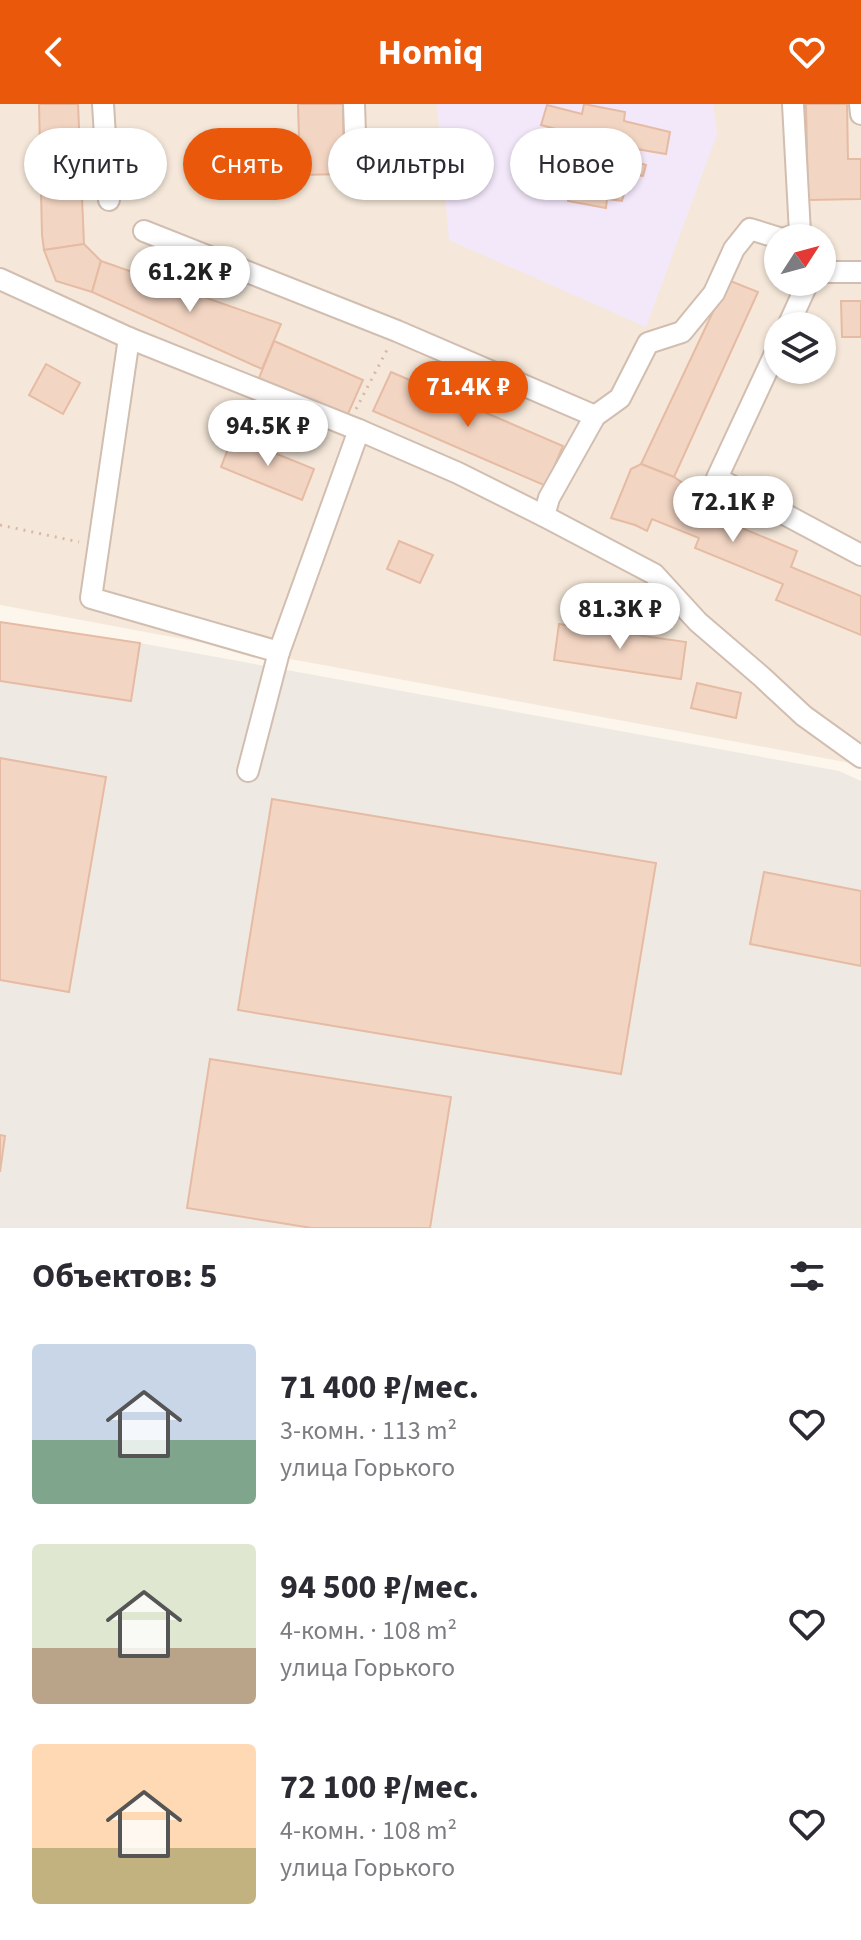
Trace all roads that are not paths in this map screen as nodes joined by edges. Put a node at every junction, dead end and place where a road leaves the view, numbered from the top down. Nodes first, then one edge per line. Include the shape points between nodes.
1 (103, 104) edge
2 (354, 104) edge
3 (793, 104) edge
4 (860, 104) edge
5 (861, 114) edge
6 (104, 128) edge
7 (355, 128) edge
8 (792, 224) edge
9 (144, 231) dead end
10 (764, 232) edge
11 (836, 272) edge
12 (861, 272) edge
13 (0, 279) edge
14 (129, 338) junction
15 (764, 377) edge
16 (595, 416) junction
17 (356, 423) junction
18 (544, 516) junction
19 (861, 555) edge
20 (279, 652) junction
21 (861, 757) edge
22 (248, 771) dead end

1 - 6 street
2 - 7 street
3 - 8 street
4 - 5 street
9 - 16 street
10 - 16 street via 750,229 734,249 714,293 682,332 648,343 620,398
11 - 12 street
13 - 14 street
14 - 17 street
14 - 20 street via 103,477 91,598
15 - 19 street via 717,478
16 - 18 street
17 - 18 street
17 - 20 street
18 - 21 street via 654,574 698,622 804,716
20 - 22 street

